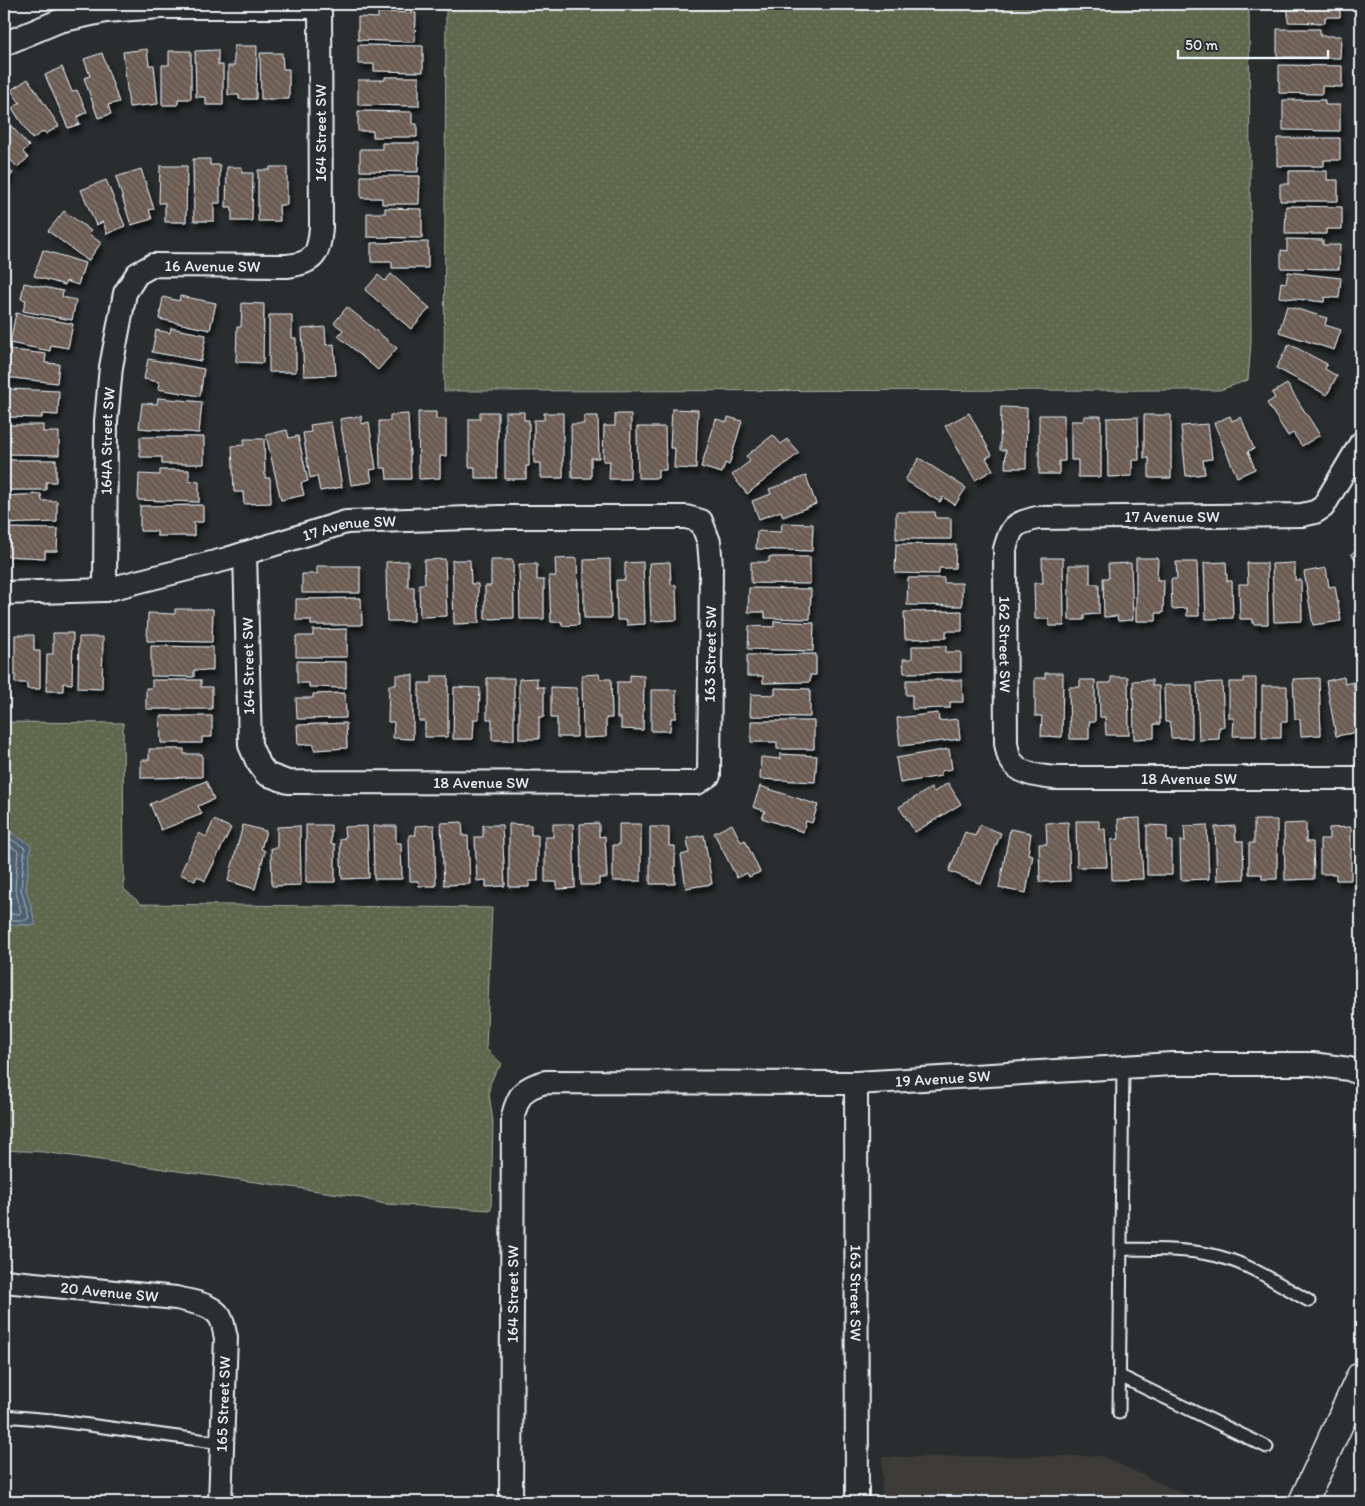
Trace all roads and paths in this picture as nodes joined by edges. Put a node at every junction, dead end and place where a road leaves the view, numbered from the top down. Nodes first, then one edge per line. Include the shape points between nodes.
1 (320, 6) edge
2 (4, 44) edge
3 (312, 260) joint
4 (125, 294) joint
5 (1361, 443) edge
6 (700, 521) joint
7 (1020, 522) joint
8 (245, 553) junction
9 (105, 590) junction
10 (4, 593) edge
11 (1018, 769) joint
12 (266, 774) joint
13 (1361, 778) edge
14 (697, 783) joint
15 (1123, 1066) junction
16 (1361, 1074) edge
17 (856, 1083) junction
18 (524, 1091) joint
19 (1121, 1249) junction
20 (4, 1281) edge
21 (1309, 1301) dead end
22 (214, 1309) joint
23 (1120, 1376) junction
24 (1361, 1376) edge
25 (1120, 1413) dead end
26 (4, 1416) edge
27 (222, 1443) junction
28 (1268, 1447) dead end
29 (220, 1502) edge
30 (512, 1502) edge
31 (858, 1502) edge
32 (1303, 1502) edge

1 - 2 street via 106,12 59,21
1 - 3 street, 164 Street SW via 321,227
3 - 4 street, 16 Avenue SW via 287,266 153,264 137,274
4 - 9 street, 164A Street SW via 111,367 106,421
5 - 7 street, 17 Avenue SW via 1323,507 1315,512 1302,515 1057,517
6 - 8 street, 17 Avenue SW via 686,517 500,517 346,522
6 - 14 street, 163 Street SW via 709,542 711,566 708,775
7 - 11 street, 162 Street SW via 1010,531 1005,548 1006,743 1010,758
8 - 9 street, 17 Avenue SW
8 - 12 street, 164 Street SW via 250,745
9 - 10 street, 17 Avenue SW
11 - 13 street, 18 Avenue SW via 1055,778
12 - 14 street, 18 Avenue SW via 288,782
15 - 16 street, 19 Avenue SW via 1312,1064
15 - 17 street, 19 Avenue SW
15 - 19 lane
17 - 18 street, 19 Avenue SW via 546,1082
17 - 31 street, 163 Street SW
18 - 30 street, 164 Street SW via 516,1102 513,1116
19 - 21 lane via 1222,1257
19 - 23 lane
20 - 22 street, 20 Avenue SW via 176,1298
22 - 27 street, 165 Street SW via 222,1320 226,1337
23 - 25 lane
23 - 28 lane
24 - 32 main road
26 - 27 lane
27 - 29 street, 165 Street SW

